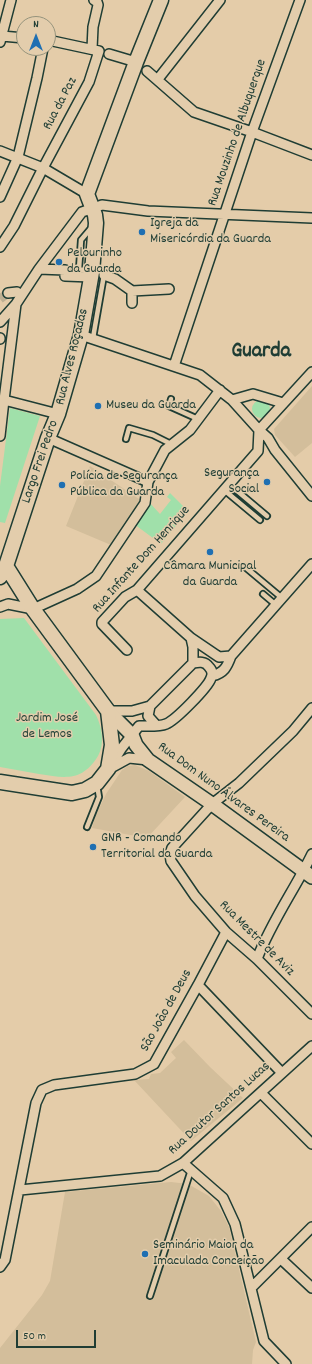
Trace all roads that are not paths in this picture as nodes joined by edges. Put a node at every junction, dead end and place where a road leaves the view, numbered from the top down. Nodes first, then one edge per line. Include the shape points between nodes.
1 (11, 0) edge
2 (94, 0) edge
3 (161, 0) edge
4 (220, 0) edge
5 (300, 0) edge
6 (16, 38) edge
7 (1, 39) edge
8 (56, 42) edge
9 (96, 50) junction
10 (109, 54) dead end
11 (41, 56) edge
12 (136, 62) junction
13 (147, 71) dead end
14 (158, 79) junction
15 (252, 132) junction
16 (0, 151) edge
17 (312, 155) edge
18 (18, 157) junction
19 (43, 168) junction
20 (87, 194) junction
21 (0, 197) edge
22 (92, 208) junction
23 (224, 214) junction
24 (312, 218) edge
25 (0, 247) edge
26 (39, 269) junction
27 (95, 272) junction
28 (132, 290) junction
29 (169, 290) dead end
30 (8, 293) dead end
31 (21, 296) junction
32 (132, 303) dead end
33 (16, 304) junction
34 (0, 322) edge
35 (87, 337) junction
36 (174, 366) junction
37 (312, 372) edge
38 (220, 390) junction
39 (171, 399) dead end
40 (4, 400) junction
41 (232, 400) junction
42 (283, 403) junction
43 (58, 414) junction
44 (198, 419) junction
45 (258, 430) junction
46 (0, 436) edge
47 (48, 438) junction
48 (126, 439) dead end
49 (173, 445) junction
50 (275, 450) junction
51 (258, 451) junction
52 (148, 482) junction
53 (226, 487) junction
54 (312, 496) edge
55 (267, 516) dead end
56 (260, 520) dead end
57 (6, 551) edge
58 (312, 564) edge
59 (245, 567) dead end
60 (3, 572) edge
61 (137, 590) junction
62 (263, 594) dead end
63 (279, 601) junction
64 (0, 607) edge
65 (33, 609) junction
66 (191, 638) junction
67 (126, 650) dead end
68 (231, 656) junction
69 (193, 663) junction
70 (212, 676) junction
71 (150, 706) junction
72 (312, 708) edge
73 (108, 711) junction
74 (156, 725) junction
75 (132, 735) junction
76 (148, 760) junction
77 (108, 769) junction
78 (0, 782) edge
79 (96, 783) junction
80 (212, 804) junction
81 (87, 828) dead end
82 (312, 854) edge
83 (308, 874) edge
84 (226, 932) junction
85 (257, 960) junction
86 (198, 985) junction
87 (312, 1014) edge
88 (312, 1046) edge
89 (282, 1072) junction
90 (261, 1093) junction
91 (312, 1144) edge
92 (183, 1163) junction
93 (191, 1170) junction
94 (20, 1190) junction
95 (312, 1227) edge
96 (280, 1259) junction
97 (0, 1267) edge
98 (251, 1288) junction
99 (312, 1288) edge
100 (150, 1296) dead end
101 (286, 1364) edge

1 - 7 street
2 - 9 street, Rua da Paz via 98,5 93,27
3 - 12 main road
4 - 14 street
5 - 15 street, Rua Mouzinho de Albuquerque
6 - 7 street
8 - 9 street
9 - 19 street, Rua da Paz via 89,82
10 - 12 street
11 - 18 street
12 - 20 main road
13 - 14 street
14 - 15 street via 194,112
15 - 17 street
15 - 23 street, Rua Mouzinho de Albuquerque
16 - 18 street
18 - 19 street
18 - 21 street
19 - 20 street
19 - 25 street, Rua da Paz via 14,226
20 - 22 main road, Rua Alves Roçadas
22 - 23 street via 102,204 148,211
22 - 26 street via 82,212
22 - 27 main road, Rua Alves Roçadas via 96,223
23 - 24 street
23 - 36 street, Rua Mouzinho de Albuquerque
26 - 27 street via 66,270 66,276
26 - 31 street
27 - 28 street via 115,279
27 - 35 main road, Rua Alves Roçadas
28 - 29 street
28 - 32 street
30 - 31 street via 17,292
31 - 33 street
33 - 34 street
33 - 40 street
35 - 36 street
35 - 43 main road, Rua Alves Roçadas
36 - 38 street via 200,375
37 - 42 street
38 - 41 street
38 - 44 street
39 - 44 lane via 169,406
40 - 43 street, Largo Frei Pedro
40 - 46 street
41 - 42 street via 253,394
41 - 45 street
42 - 45 street
43 - 47 main road, Largo Frei Pedro
44 - 49 street
45 - 50 street via 268,438
45 - 51 street
47 - 52 street
47 - 57 main road, Largo Frei Pedro
48 - 49 lane via 129,428 153,435
49 - 52 street via 165,450
50 - 51 street
50 - 54 street
51 - 53 street, Rua Infante Dom Henrique
52 - 65 street via 145,503 96,576 77,589
53 - 55 lane
53 - 56 lane
53 - 61 street, Rua Infante Dom Henrique
57 - 60 main road, Largo Frei Pedro
58 - 63 street
59 - 63 lane
60 - 65 main road
61 - 66 street
61 - 67 street, Rua Infante Dom Henrique via 125,597 102,622
62 - 63 lane
63 - 68 street
64 - 65 street via 8,604
65 - 73 main road
66 - 68 street via 219,657
66 - 69 street
68 - 70 street via 228,666 221,674
69 - 70 street via 206,663 212,670
69 - 71 street
70 - 74 street via 208,684 178,715 166,724
71 - 73 street via 132,711
71 - 74 street via 148,716
72 - 80 street via 293,731 239,783
73 - 75 street, Rua Dom Nuno Álvares Pereira
73 - 77 main road via 112,745
74 - 75 street via 139,726
75 - 76 street, Rua Dom Nuno Álvares Pereira via 136,745
75 - 77 street
76 - 77 street via 129,758
76 - 80 street, Rua Dom Nuno Álvares Pereira
77 - 79 main road
78 - 79 main road via 72,793 85,790
79 - 81 lane via 99,797
80 - 83 street, Rua Dom Nuno Álvares Pereira
80 - 84 street, Rua Mestre de Aviz via 172,848 170,854 171,861 195,896
82 - 83 street
83 - 85 street via 295,884
84 - 85 street, Rua Mestre de Aviz
84 - 86 street, São João de Deus
85 - 87 street, Rua Mestre de Aviz
86 - 89 street
86 - 94 street, São João de Deus via 154,1064 135,1074 54,1085 42,1090 36,1103
88 - 89 street, Rua Doutor Santos Lucas
89 - 90 street, Rua Doutor Santos Lucas
90 - 91 street
90 - 92 street, Rua Doutor Santos Lucas
92 - 93 street
92 - 94 street, Rua Doutor Santos Lucas via 160,1176
93 - 98 street via 223,1198 235,1224
93 - 100 lane
94 - 97 street via 5,1260
95 - 96 street
96 - 98 street
96 - 99 street
98 - 101 street via 264,1341

